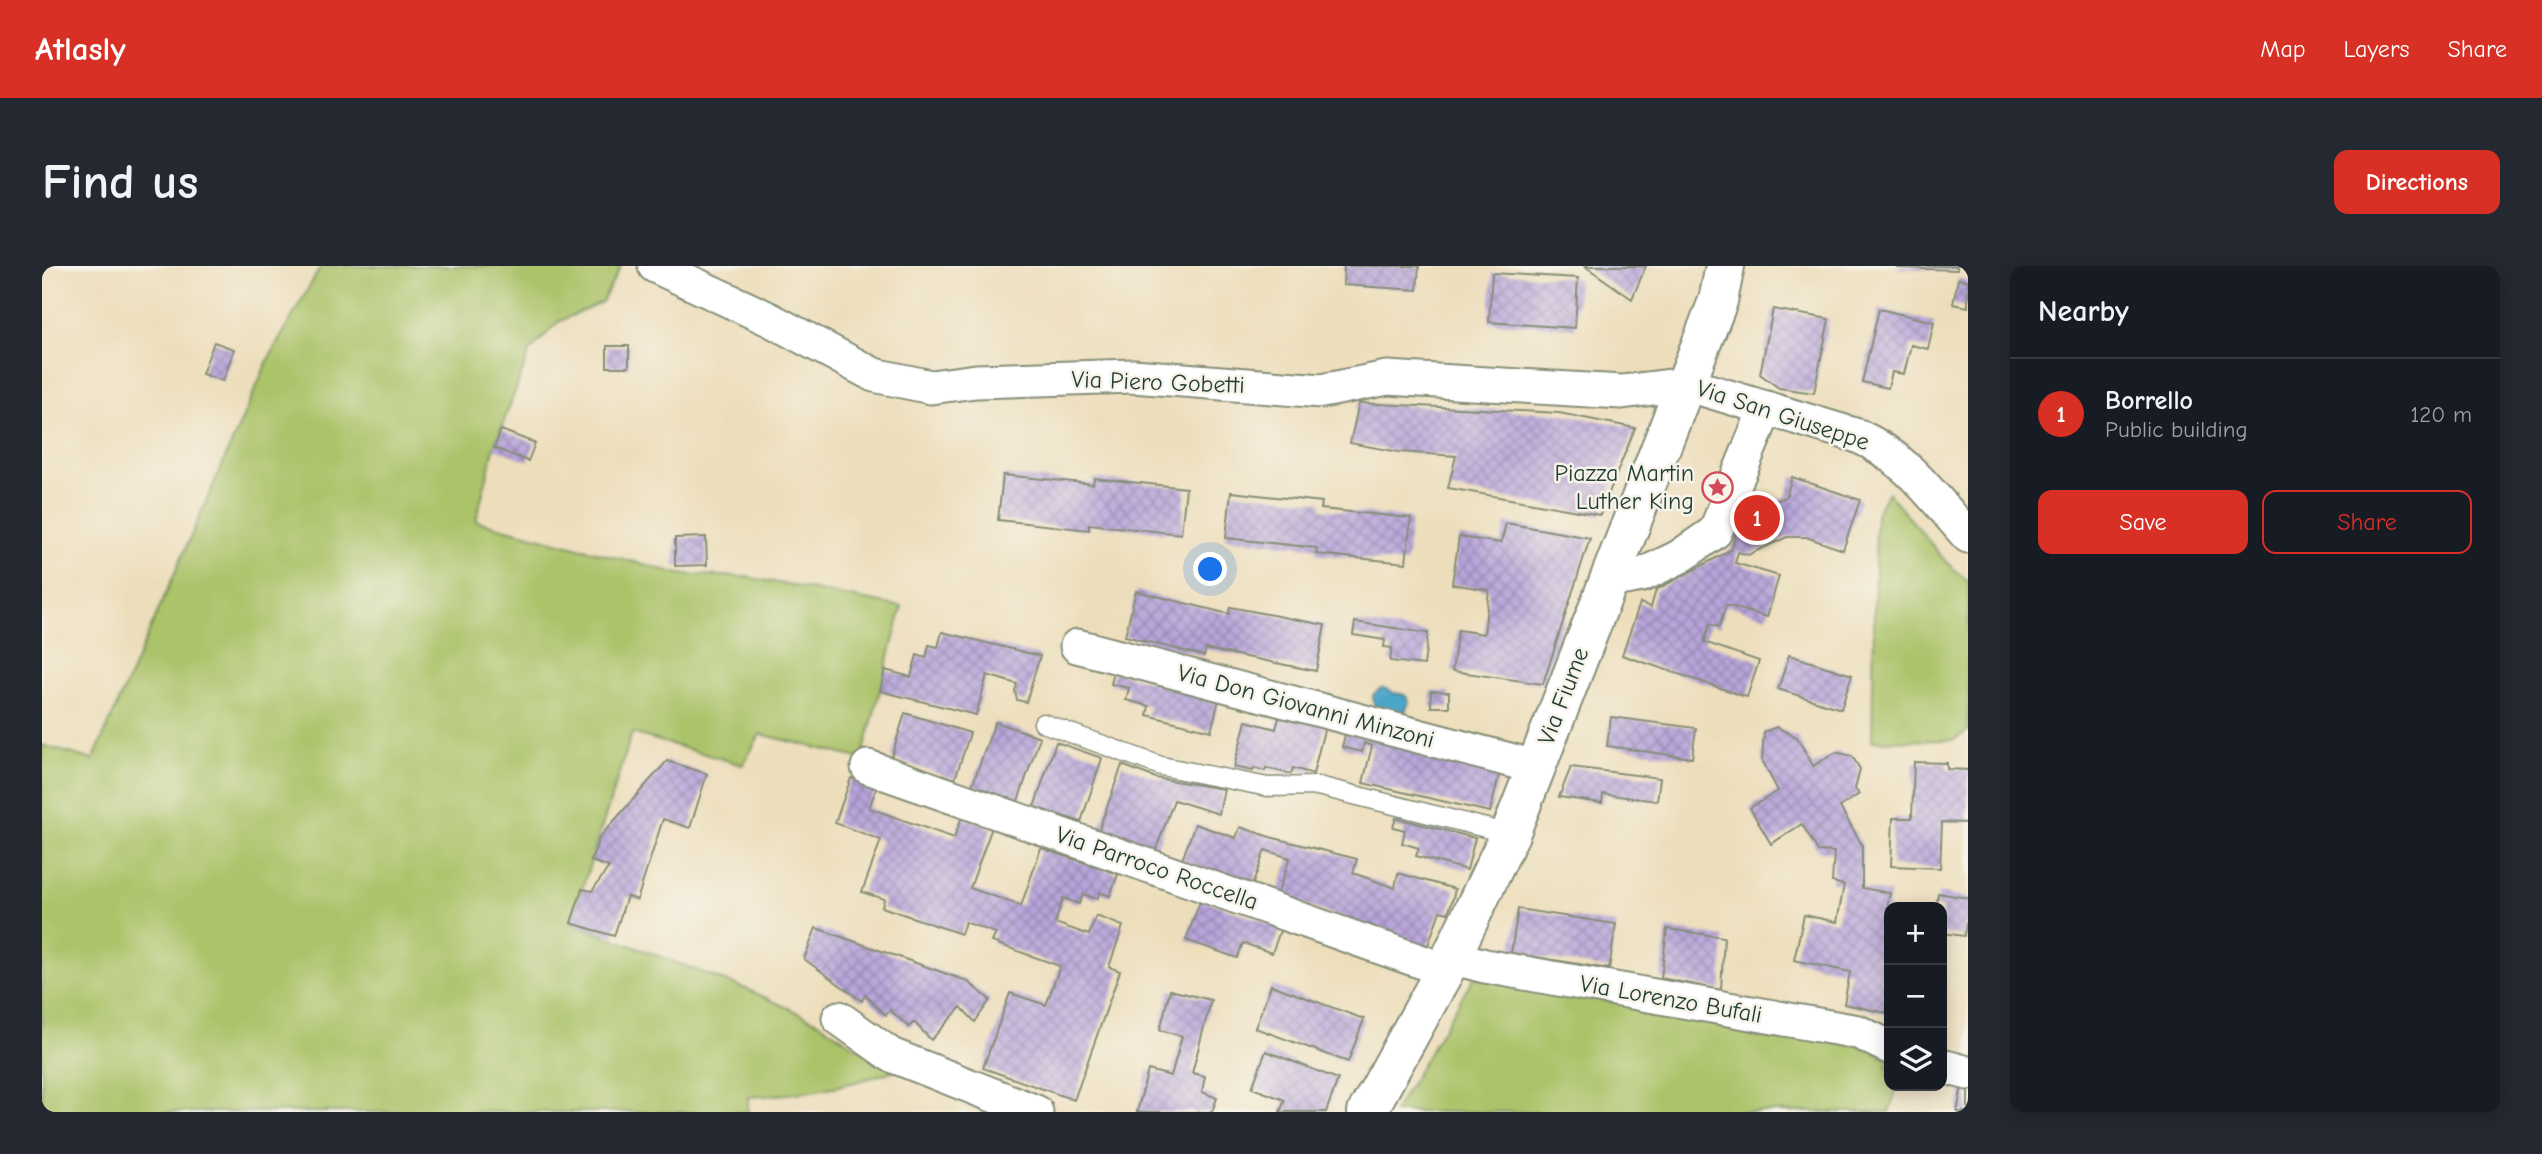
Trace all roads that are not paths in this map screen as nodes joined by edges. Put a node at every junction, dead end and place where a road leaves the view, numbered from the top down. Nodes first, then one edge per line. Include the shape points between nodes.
1 (655, 266) edge
2 (1725, 266) edge
3 (1686, 384) junction
4 (1766, 408) junction
5 (1968, 536) edge
6 (1608, 582) junction
7 (1077, 646) dead end
8 (1043, 723) dead end
9 (868, 766) dead end
10 (1536, 766) junction
11 (1510, 834) junction
12 (1448, 964) junction
13 (839, 1018) dead end
14 (1884, 1045) edge
15 (1947, 1067) edge
16 (1968, 1073) edge
17 (1036, 1112) edge
18 (1367, 1112) edge

1 - 3 street, Via Piero Gobetti via 874,375 931,387 976,381 1133,376 1322,391 1387,378 1622,393
2 - 3 street, Via Fiume via 1718,301
3 - 4 street, Via San Giuseppe
3 - 6 street, Via Fiume
4 - 5 street, Via San Giuseppe via 1881,446 1904,464
4 - 6 street via 1716,532 1642,575
6 - 10 street, Via Fiume
7 - 10 street, Via Don Giovanni Minzoni
8 - 11 lane via 1161,765 1268,786 1318,786
9 - 12 street, Via Parroco Roccella
10 - 11 street, Via Fiume
11 - 12 street, Via Fiume
12 - 14 street, Via Lorenzo Bufali via 1485,966 1858,1032
12 - 18 street, Via Fiume
13 - 17 street via 891,1055
15 - 16 street

